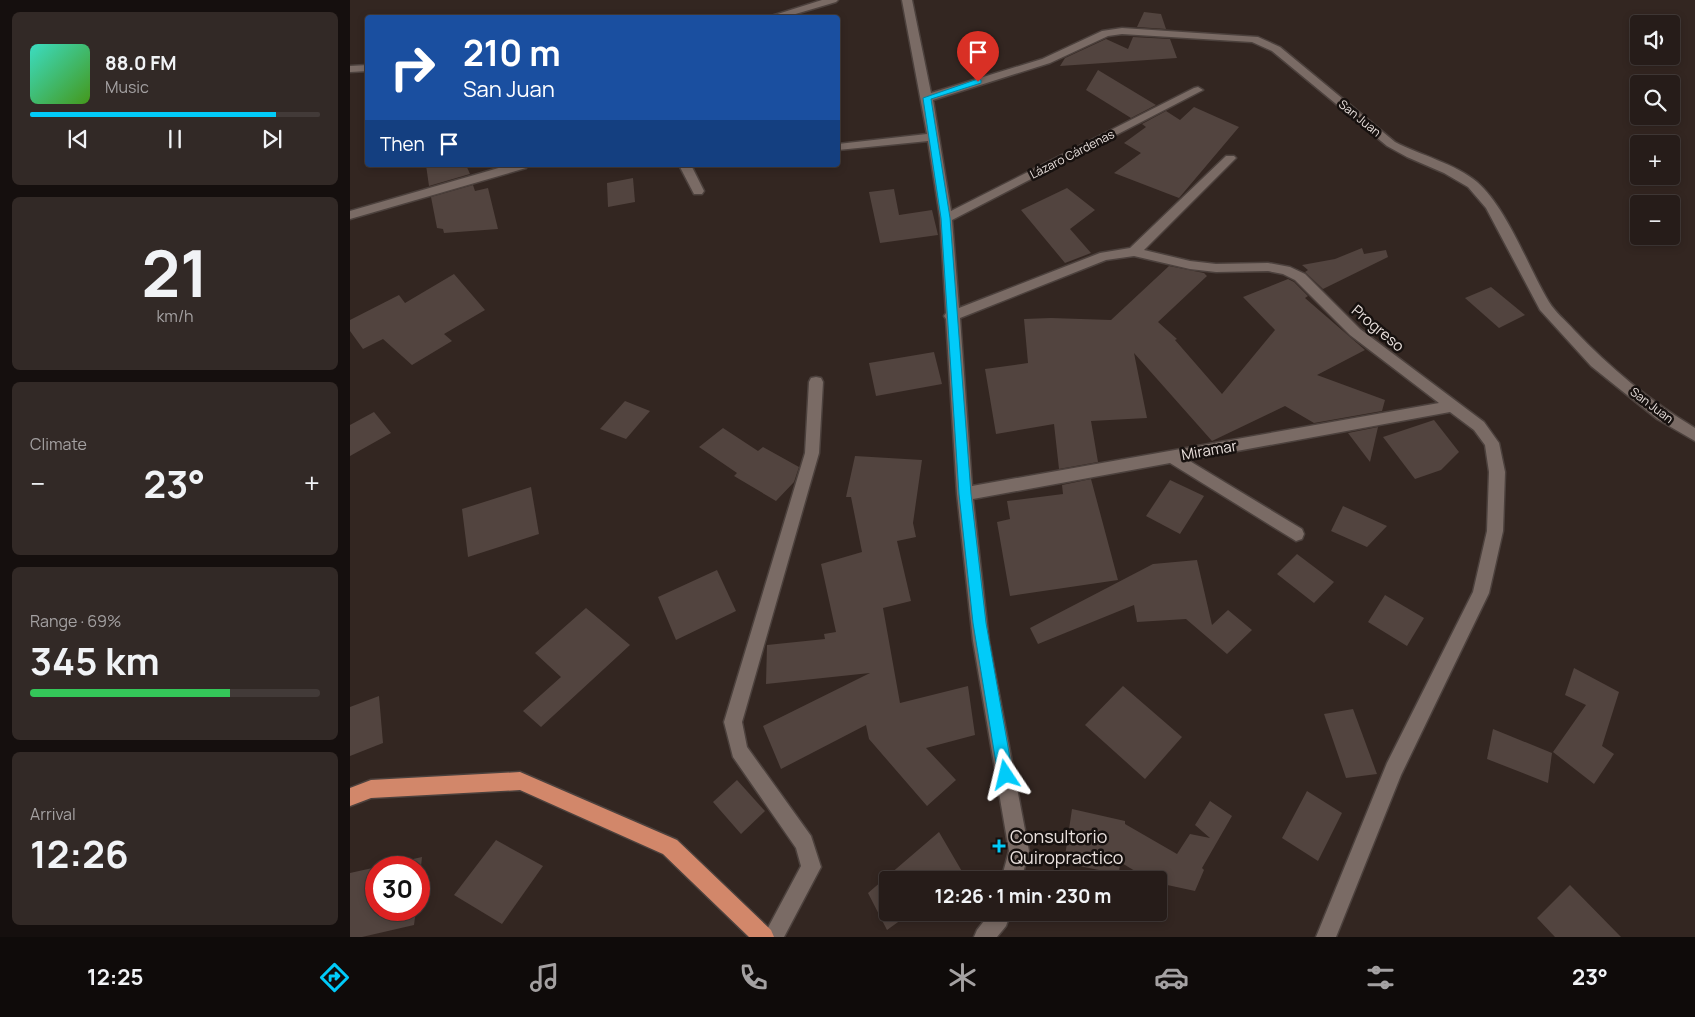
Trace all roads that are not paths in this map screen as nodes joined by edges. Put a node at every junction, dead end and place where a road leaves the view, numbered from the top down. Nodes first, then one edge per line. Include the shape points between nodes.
1 (833, 0) edge
2 (907, 0) edge
3 (780, 15) edge
4 (365, 68) edge
5 (350, 69) edge
6 (1198, 90) dead end
7 (927, 98) junction
8 (933, 137) junction
9 (840, 147) edge
10 (1230, 158) dead end
11 (515, 167) edge
12 (686, 167) edge
13 (698, 192) dead end
14 (350, 215) edge
15 (946, 218) junction
16 (1134, 252) junction
17 (952, 316) junction
18 (816, 382) dead end
19 (1452, 406) junction
20 (1695, 435) edge
21 (1172, 457) junction
22 (965, 494) junction
23 (1296, 534) dead end
24 (350, 797) edge
25 (1013, 871) edge
26 (997, 921) edge
27 (764, 937) edge
28 (773, 937) edge
29 (984, 937) edge
30 (1326, 937) edge

1 - 3 street
2 - 7 street
4 - 5 street
6 - 15 street, Lázaro Cárdenas
7 - 8 street
7 - 20 street, San Juan via 1046,60 1106,33 1122,31 1254,39 1276,49 1392,144 1472,184 1491,206 1545,307 1596,362 1662,415
8 - 9 street
8 - 15 street
10 - 16 street
11 - 14 street
12 - 13 street
15 - 17 street
16 - 17 street via 1104,256
16 - 19 street, Progreso via 1190,265 1286,270 1300,277 1355,332
17 - 22 street
18 - 28 street via 812,454 733,722 740,751 804,843 812,867
19 - 21 street, Miramar
19 - 30 street, Progreso via 1479,426 1492,443 1497,472 1495,531 1482,593 1394,770
21 - 22 street, Miramar
21 - 23 street
22 - 25 street via 981,641 1019,851
24 - 27 highway via 371,789 520,781 670,847
26 - 29 street

